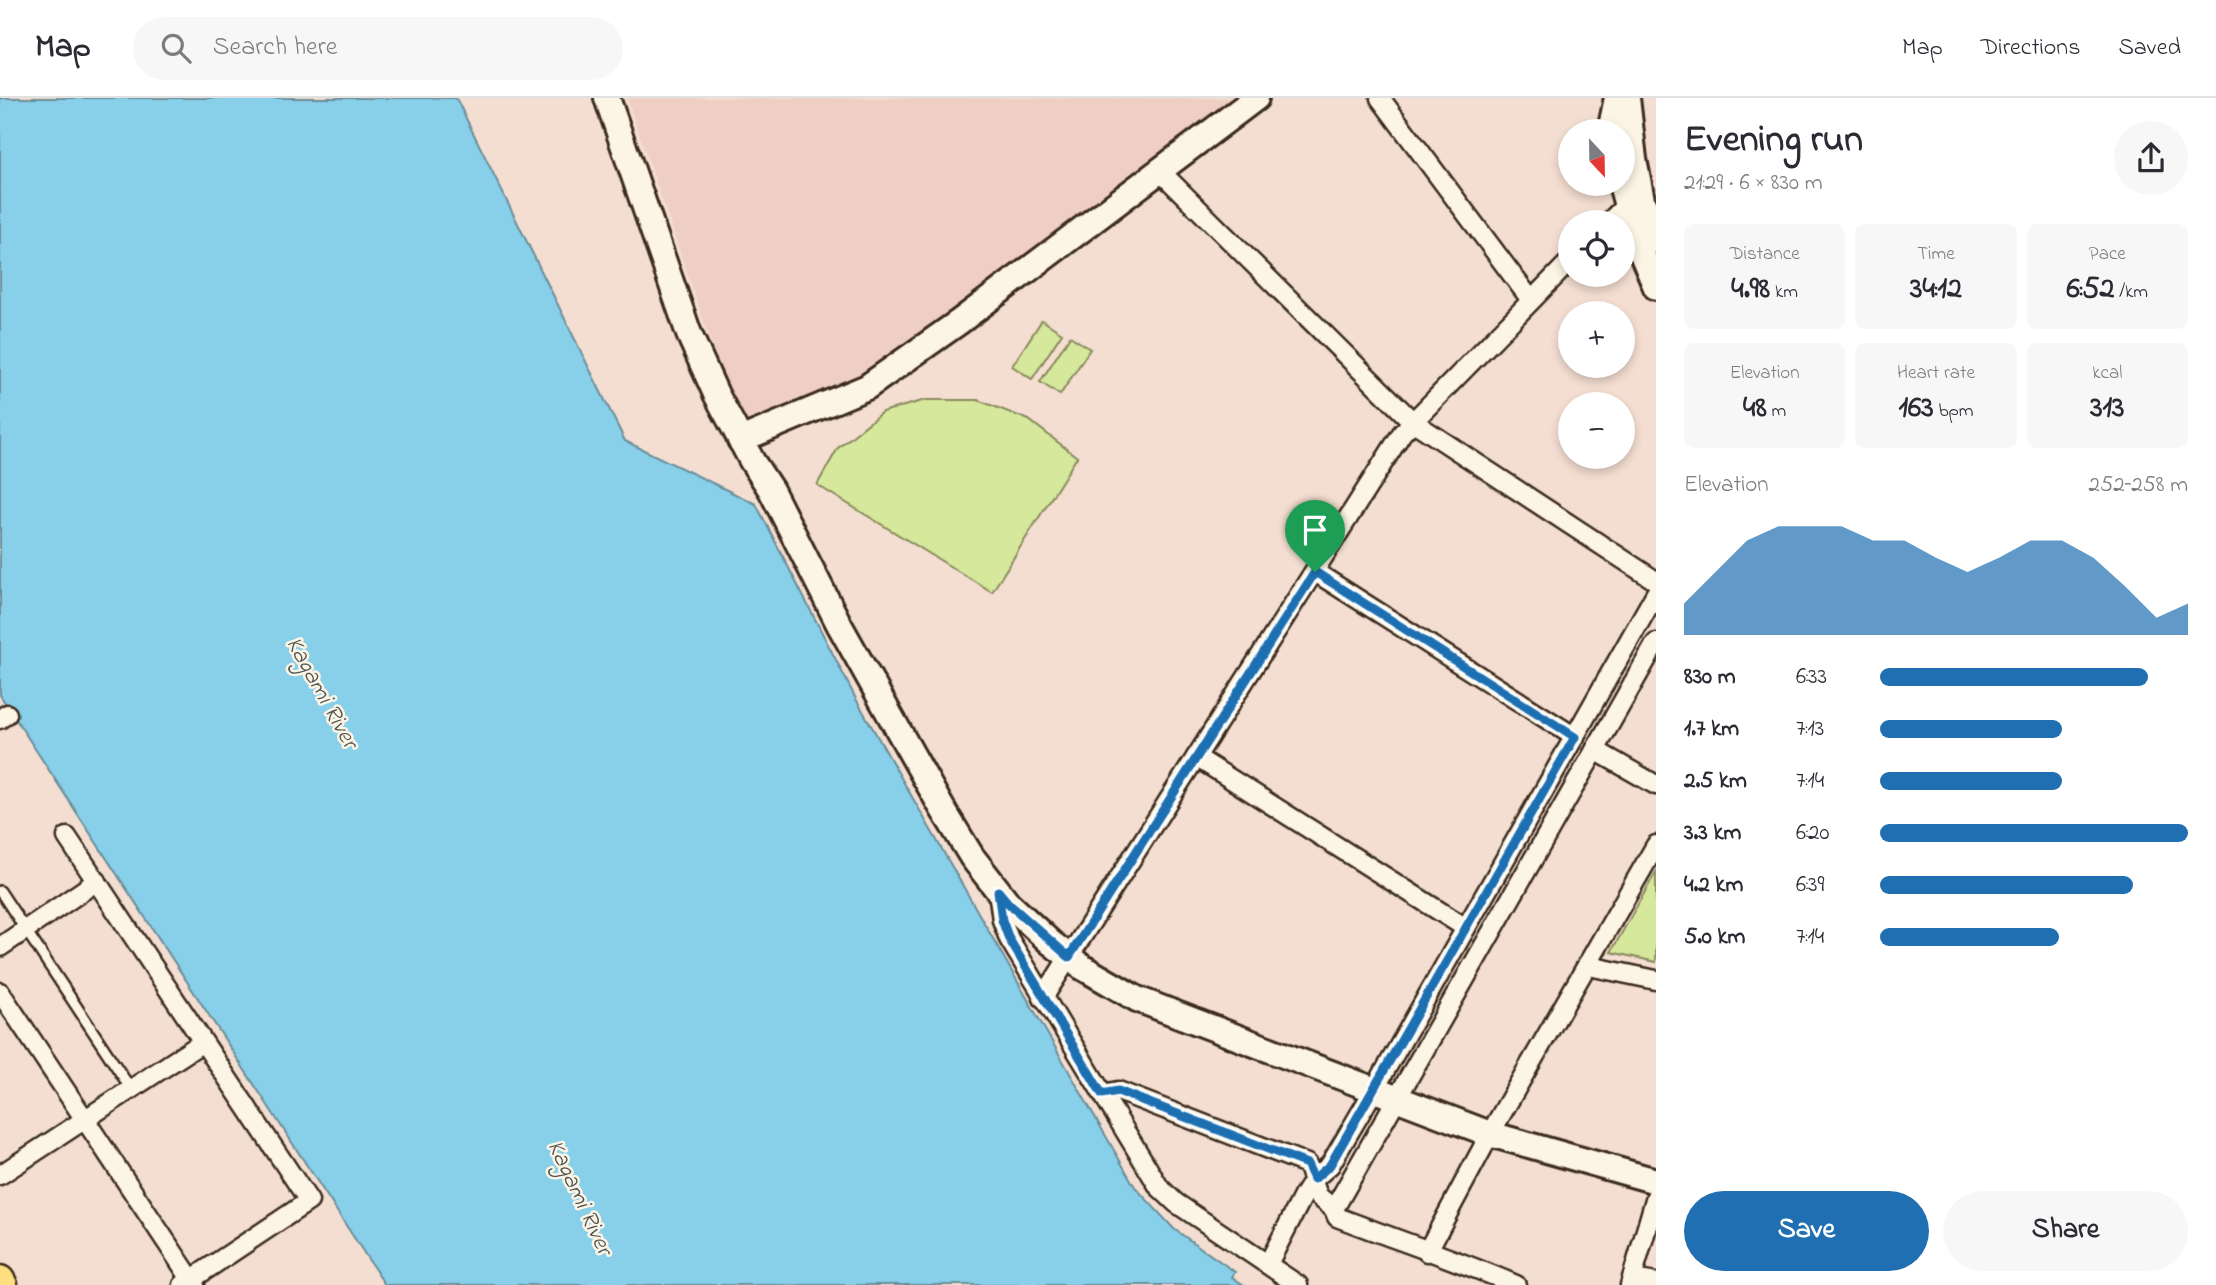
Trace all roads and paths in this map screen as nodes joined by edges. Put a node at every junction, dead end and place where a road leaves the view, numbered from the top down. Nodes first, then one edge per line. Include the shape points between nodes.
1 (607, 98) edge
2 (1256, 98) edge
3 (1380, 98) edge
4 (1617, 98) edge
5 (1627, 98) edge
6 (1613, 119) edge
7 (1159, 170) junction
8 (1624, 203) edge
9 (1656, 240) edge
10 (1558, 273) edge
11 (1656, 287) edge
12 (1531, 300) junction
13 (1412, 421) junction
14 (740, 440) junction
15 (1315, 572) junction
16 (1656, 581) edge
17 (1656, 593) edge
18 (1656, 643) edge
19 (1575, 737) junction
20 (1595, 750) junction
21 (1196, 757) junction
22 (1656, 785) edge
23 (67, 837) dead end
24 (1656, 845) edge
25 (97, 881) junction
26 (0, 891) edge
27 (998, 891) junction
28 (1466, 928) junction
29 (26, 929) junction
30 (0, 947) edge
31 (1069, 957) junction
32 (1589, 965) junction
33 (1656, 979) edge
34 (0, 992) edge
35 (1043, 998) junction
36 (203, 1042) junction
37 (131, 1089) junction
38 (1102, 1094) junction
39 (1385, 1094) junction
40 (85, 1119) junction
41 (1490, 1134) junction
42 (0, 1175) edge
43 (1314, 1179) junction
44 (1656, 1181) edge
45 (1656, 1196) edge
46 (1334, 1209) junction
47 (1427, 1252) junction
48 (1268, 1264) junction
49 (0, 1280) edge
50 (1631, 1282) edge
51 (190, 1283) edge
52 (1656, 1283) edge
53 (3, 1285) edge
54 (1298, 1285) edge
55 (1516, 1285) edge

1 - 14 street via 689,334
2 - 7 street
3 - 12 street
4 - 6 street
5 - 8 street via 1634,159
7 - 13 street
7 - 14 street via 867,387
8 - 9 street
8 - 11 street
10 - 12 street
12 - 13 street
13 - 15 street
13 - 16 street
14 - 27 street via 942,807
15 - 19 street
15 - 21 street
17 - 19 street
18 - 20 street
19 - 28 street
20 - 22 street
20 - 39 street
21 - 28 street
21 - 31 street
23 - 25 street
24 - 32 street
25 - 29 street
25 - 36 street
26 - 29 lane
27 - 31 street
27 - 35 street via 1009,939
28 - 39 street
29 - 30 street
29 - 37 lane
31 - 35 street
31 - 39 street via 1136,999
32 - 33 street
32 - 41 street
34 - 40 street
35 - 38 street
36 - 37 street
36 - 51 street via 309,1201
37 - 40 street
38 - 43 street via 1118,1091 1307,1164
38 - 48 street via 1159,1186 1176,1203
39 - 41 street
39 - 43 street
39 - 46 street
40 - 42 street
40 - 51 street
41 - 44 street
41 - 47 street
43 - 46 street via 1318,1196
43 - 48 street
45 - 50 street
46 - 47 street via 1337,1217
47 - 55 street
48 - 54 street
49 - 53 main road
50 - 52 street

